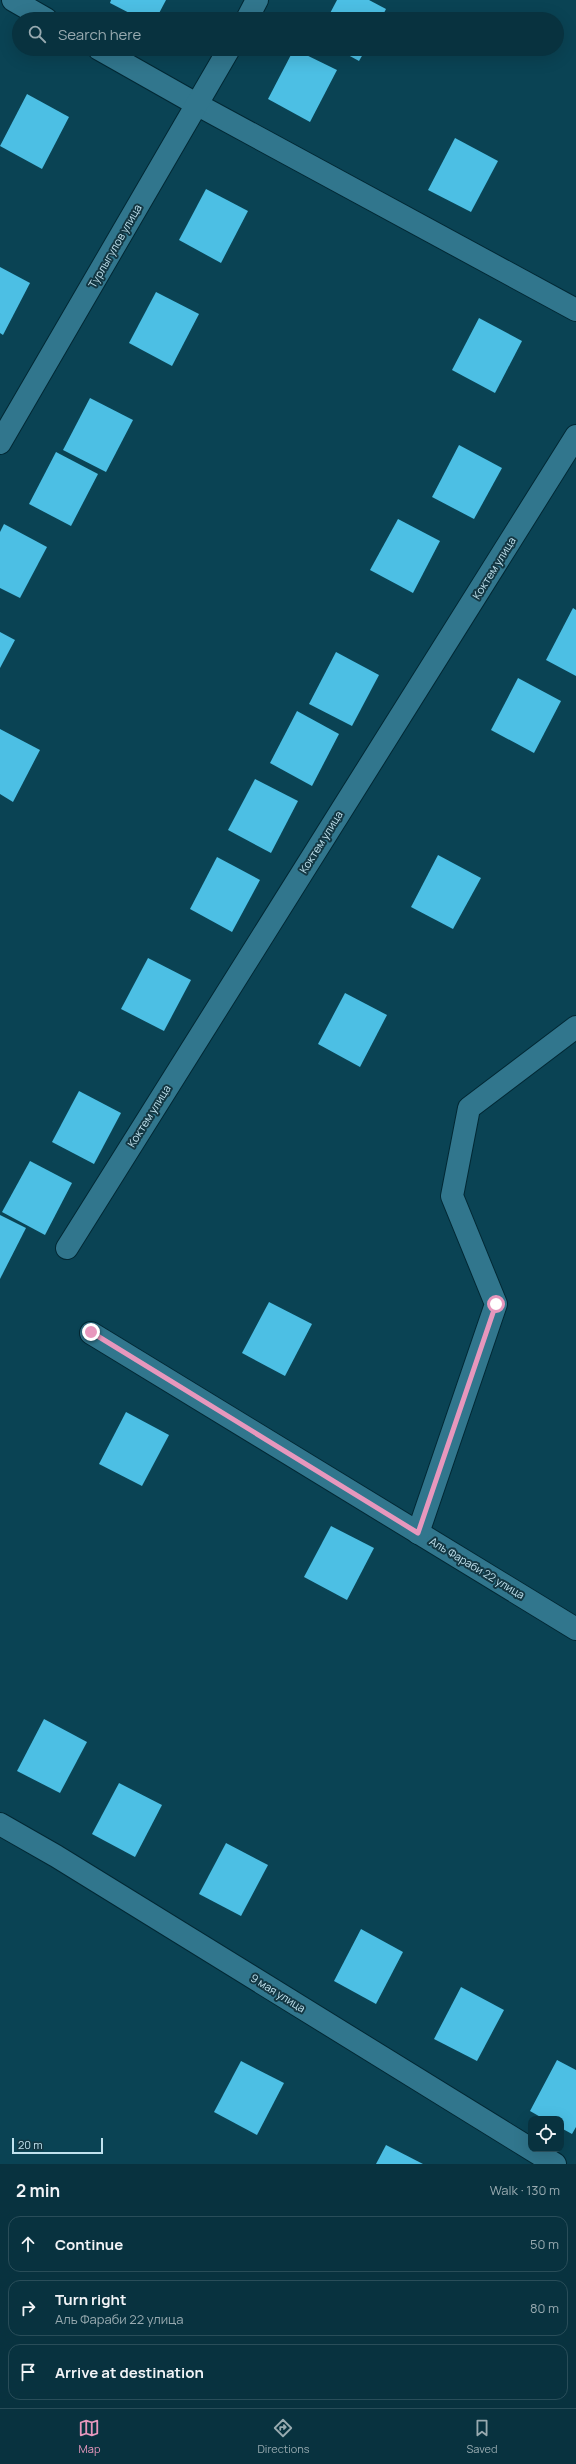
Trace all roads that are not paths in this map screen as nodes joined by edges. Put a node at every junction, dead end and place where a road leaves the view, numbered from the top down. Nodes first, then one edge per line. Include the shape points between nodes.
1 (13, 0) edge
2 (257, 0) edge
3 (34, 12) edge
4 (251, 12) edge
5 (111, 56) edge
6 (226, 56) edge
7 (198, 105) junction
8 (576, 310) edge
9 (576, 436) edge
10 (0, 443) edge
11 (576, 1027) edge
12 (67, 1248) dead end
13 (91, 1332) dead end
14 (418, 1533) junction
15 (576, 1629) edge
16 (0, 1824) edge
17 (555, 2164) edge

1 - 3 street
2 - 4 street
5 - 7 street
6 - 7 street, Турлыгулов улица
7 - 8 street
7 - 10 street, Турлыгулов улица
9 - 12 street, Коктем улица
11 - 14 street via 469,1108 452,1196 496,1304
13 - 14 street, Аль Фараби 22 улица
14 - 15 street, Аль Фараби 22 улица
16 - 17 street, 9 мая улица

